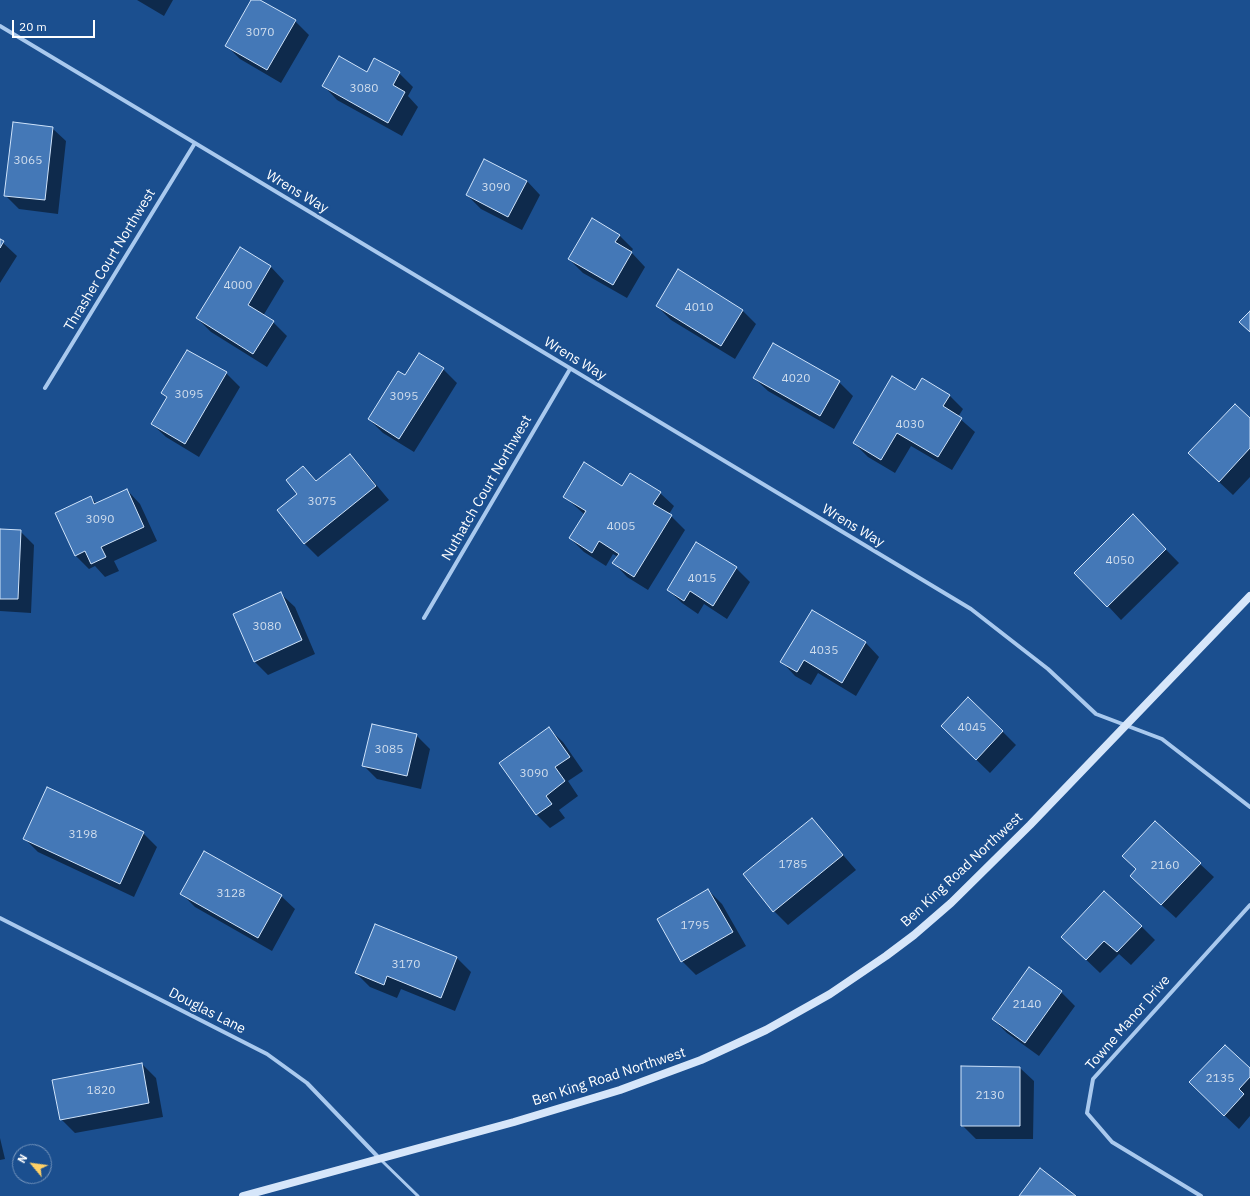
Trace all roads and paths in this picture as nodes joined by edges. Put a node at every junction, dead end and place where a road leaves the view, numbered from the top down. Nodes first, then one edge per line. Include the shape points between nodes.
1 (0, 26) edge
2 (195, 143) junction
3 (570, 369) junction
4 (45, 388) dead end
5 (1250, 596) edge
6 (424, 618) dead end
7 (1126, 726) junction
8 (1250, 806) edge
9 (1250, 905) edge
10 (0, 918) edge
11 (379, 1158) junction
12 (243, 1196) edge
13 (418, 1196) edge
14 (1200, 1196) edge

1 - 2 street, Wrens Way
2 - 3 street, Wrens Way
2 - 4 street, Thrasher Court Northwest
3 - 6 street, Nuthatch Court Northwest
3 - 7 street, Wrens Way via 971,610 1048,669 1096,714
5 - 7 street, Ben King Road Northwest
7 - 8 street via 1162,739
7 - 11 street, Ben King Road Northwest via 951,903 891,952 830,994 766,1030 701,1060 620,1090 514,1122
9 - 14 street, Towne Manor Drive via 1093,1079 1087,1113 1112,1142
10 - 11 street, Douglas Lane via 267,1054 307,1083
11 - 12 street, Ben King Road Northwest
11 - 13 lane

